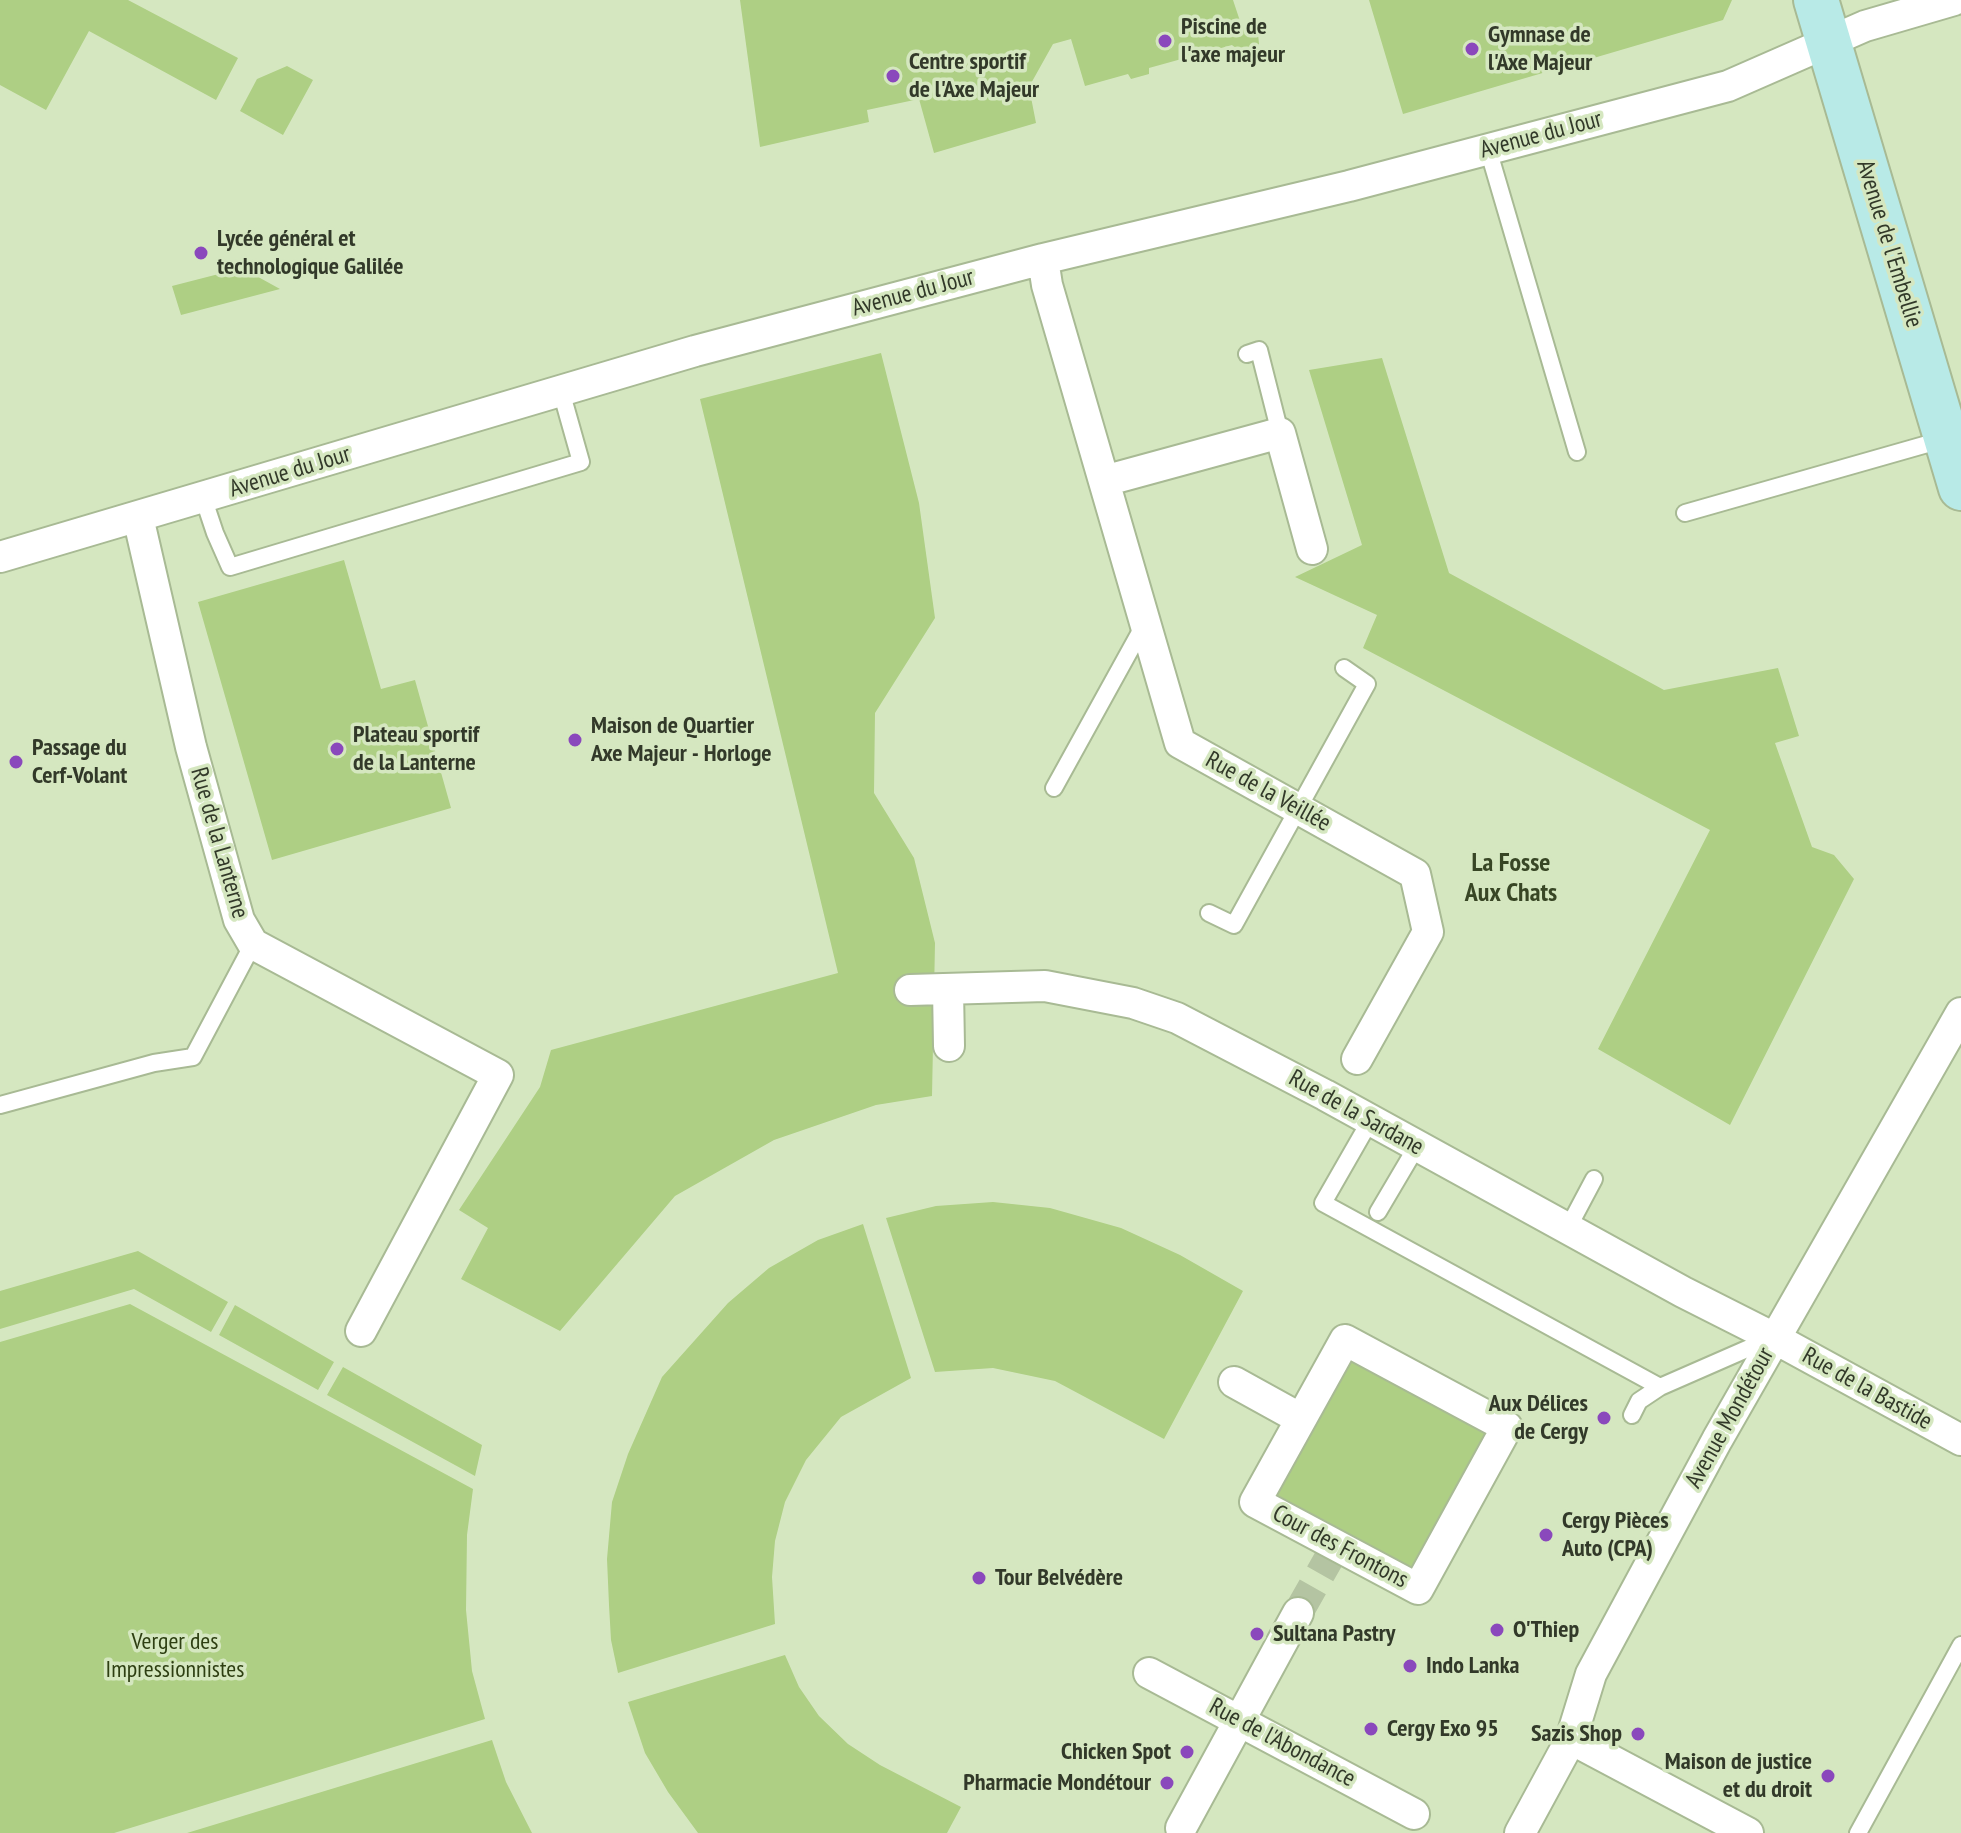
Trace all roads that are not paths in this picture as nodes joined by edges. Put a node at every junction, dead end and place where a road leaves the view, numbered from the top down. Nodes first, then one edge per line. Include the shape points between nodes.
1 (1816, 0) edge
2 (1954, 0) edge
3 (1828, 44) junction
4 (1488, 149) junction
5 (1043, 259) junction
6 (1247, 354) dead end
7 (561, 391) junction
8 (1280, 433) junction
9 (1947, 439) junction
10 (1577, 452) dead end
11 (1104, 481) junction
12 (1961, 488) edge
13 (203, 497) junction
14 (1685, 513) dead end
15 (138, 517) junction
16 (1312, 549) dead end
17 (0, 557) edge
18 (1145, 623) junction
19 (1344, 668) dead end
20 (1054, 788) dead end
21 (1297, 808) junction
22 (1209, 913) dead end
23 (253, 944) junction
24 (948, 989) junction
25 (910, 990) dead end
26 (1961, 1013) edge
27 (949, 1046) dead end
28 (1357, 1059) dead end
29 (0, 1105) edge
30 (1370, 1121) junction
31 (1417, 1146) junction
32 (1594, 1179) dead end
33 (1378, 1212) dead end
34 (1568, 1228) junction
35 (361, 1331) dead end
36 (1774, 1338) junction
37 (1234, 1382) dead end
38 (1660, 1387) junction
39 (1632, 1415) dead end
40 (1301, 1419) junction
41 (1961, 1440) edge
42 (1298, 1613) tunnel mouth
43 (1961, 1645) edge
44 (1149, 1673) dead end
45 (1240, 1720) junction
46 (1571, 1739) junction
47 (1414, 1814) dead end
48 (1181, 1828) dead end
49 (1520, 1833) edge
50 (1748, 1833) edge
51 (1858, 1833) edge

1 - 3 street, Avenue de l'Embellie
2 - 3 street, Avenue du Jour via 1865,26
3 - 4 street, Avenue du Jour via 1728,86
3 - 9 street, Avenue de l'Embellie
4 - 5 street, Avenue du Jour
4 - 10 lane
5 - 7 street, Avenue du Jour
5 - 11 street, Rue de la Veillée
6 - 8 lane via 1259,350
7 - 13 street, Avenue du Jour
7 - 13 lane via 581,462 230,567
8 - 11 street
8 - 16 street
9 - 12 street, Avenue de l'Embellie
9 - 14 lane
11 - 18 street, Rue de la Veillée
13 - 15 street, Avenue du Jour
15 - 17 street, Avenue du Jour
15 - 23 street, Rue de la Lanterne via 191,747 239,920
18 - 20 lane
18 - 21 street, Rue de la Veillée via 1180,743
19 - 21 lane via 1374,688
21 - 22 lane via 1234,925
21 - 28 street, Rue de la Veillée via 1415,874 1428,932
23 - 29 lane via 193,1057
23 - 35 street, Rue de la Lanterne via 498,1075
24 - 25 street, Rue de la Sardane
24 - 27 street
24 - 30 street, Rue de la Sardane via 1045,986 1133,1003 1177,1018
26 - 36 street, Avenue Mondétour
30 - 31 street, Rue de la Sardane
30 - 38 lane via 1323,1203
31 - 33 lane
31 - 34 street, Rue de la Sardane
32 - 34 lane
34 - 36 street, Rue de la Sardane
36 - 38 lane
36 - 41 street, Rue de la Bastide
36 - 46 street, Avenue Mondétour via 1591,1674
37 - 40 street
38 - 39 lane via 1639,1401
40 - 40 street, Cour des Frontons via 1255,1502 1418,1589 1507,1427 1345,1340
42 - 45 street
43 - 51 lane
44 - 45 street, Rue de l'Abondance
45 - 47 street, Rue de l'Abondance
45 - 48 street
46 - 49 street, Avenue Mondétour
46 - 50 street

